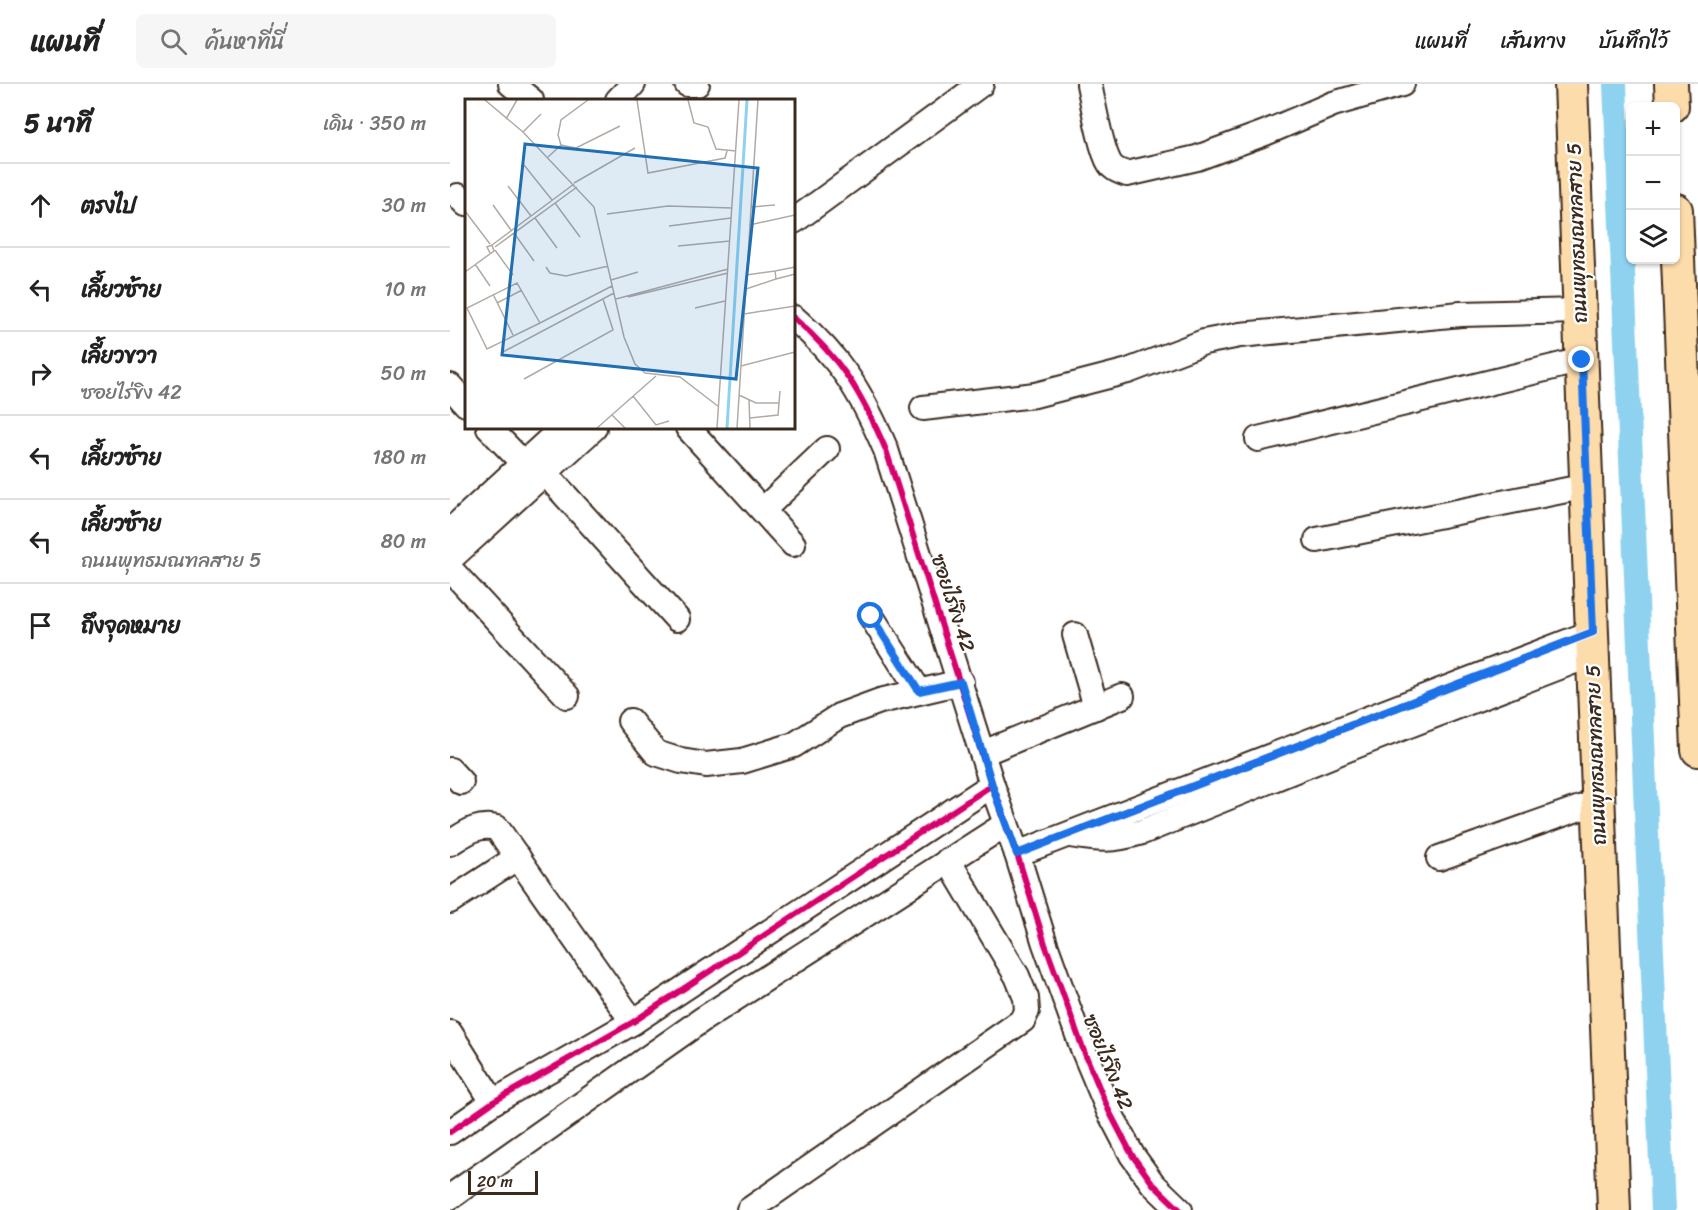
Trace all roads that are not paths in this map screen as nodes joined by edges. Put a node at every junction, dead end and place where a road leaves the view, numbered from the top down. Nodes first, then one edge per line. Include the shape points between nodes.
1 (511, 84) edge
2 (633, 84) edge
3 (687, 84) edge
4 (697, 84) edge
5 (981, 84) edge
6 (1089, 84) edge
7 (1402, 84) edge
8 (1571, 84) edge
9 (1671, 84) edge
10 (530, 99) edge
11 (619, 99) edge
12 (1672, 102) edge
13 (795, 220) edge
14 (1680, 237) edge
15 (1688, 292) edge
16 (1580, 311) junction
17 (795, 319) edge
18 (1582, 360) junction
19 (1690, 384) edge
20 (450, 386) edge
21 (465, 403) edge
22 (923, 408) dead end
23 (490, 429) edge
24 (561, 429) edge
25 (592, 429) edge
26 (689, 429) edge
27 (1258, 439) dead end
28 (827, 449) dead end
29 (534, 468) junction
30 (1587, 486) junction
31 (763, 510) junction
32 (450, 531) edge
33 (1317, 540) dead end
34 (793, 544) dead end
35 (450, 559) edge
36 (450, 569) edge
37 (871, 616) dead end
38 (677, 619) dead end
39 (1075, 635) dead end
40 (1593, 643) junction
41 (1696, 653) edge
42 (961, 682) junction
43 (919, 691) junction
44 (567, 696) dead end
45 (1122, 696) dead end
46 (1096, 707) junction
47 (630, 721) dead end
48 (1698, 731) edge
49 (1698, 750) edge
50 (983, 753) junction
51 (992, 785) junction
52 (1597, 802) junction
53 (1006, 824) junction
54 (450, 843) edge
55 (1017, 854) junction
56 (518, 857) junction
57 (1439, 858) dead end
58 (948, 860) junction
59 (450, 901) edge
60 (633, 1022) junction
61 (450, 1033) edge
62 (493, 1102) junction
63 (450, 1132) edge
64 (450, 1197) edge
65 (748, 1210) edge
66 (1180, 1210) edge
67 (1614, 1210) edge

1 - 10 street
2 - 11 street
3 - 4 street
5 - 13 street
6 - 7 street via 1111,165 1127,174 1197,158 1333,104
8 - 16 main road, ถนนพุทธมณฑลสาย 5
9 - 12 main road
14 - 15 main road
15 - 19 main road
16 - 18 main road, ถนนพุทธมณฑลสาย 5
16 - 22 street via 1461,314 1240,335 1204,342 1128,371 1035,395
17 - 42 street, ซอยไร่ขิง 42 via 833,355 867,407 886,450
18 - 27 street
18 - 30 main road, ถนนพุทธมณฑลสาย 5
19 - 41 main road
20 - 21 street
23 - 29 street
24 - 29 street
25 - 29 street
26 - 31 street
28 - 31 street
29 - 32 street
29 - 35 street
29 - 38 street
30 - 33 street
30 - 40 main road, ถนนพุทธมณฑลสาย 5
31 - 34 street
36 - 44 street
37 - 43 street
39 - 46 street
40 - 52 main road, ถนนพุทธมณฑลสาย 5
40 - 55 street via 1360,744 1142,832 1102,840 1067,835
41 - 48 main road
42 - 43 street
42 - 50 street, ซอยไร่ขิง 42
43 - 47 street via 880,700 839,716 794,745 742,761 706,765 656,753
45 - 46 street
46 - 50 street
48 - 49 main road
50 - 51 street, ซอยไร่ขิง 42
51 - 53 street, ซอยไร่ขิง 42
51 - 60 street
52 - 57 street
52 - 67 main road, ถนนพุทธมณฑลสาย 5
53 - 55 street, ซอยไร่ขิง 42
53 - 58 street
54 - 56 street via 473,828 487,825 497,828
55 - 66 street, ซอยไร่ขิง 42 via 1045,944 1109,1111 1137,1162
56 - 59 street
56 - 60 street
58 - 64 street via 702,1019
58 - 65 street via 1017,976 1026,998 1023,1020
60 - 62 street
61 - 62 street
62 - 63 street

